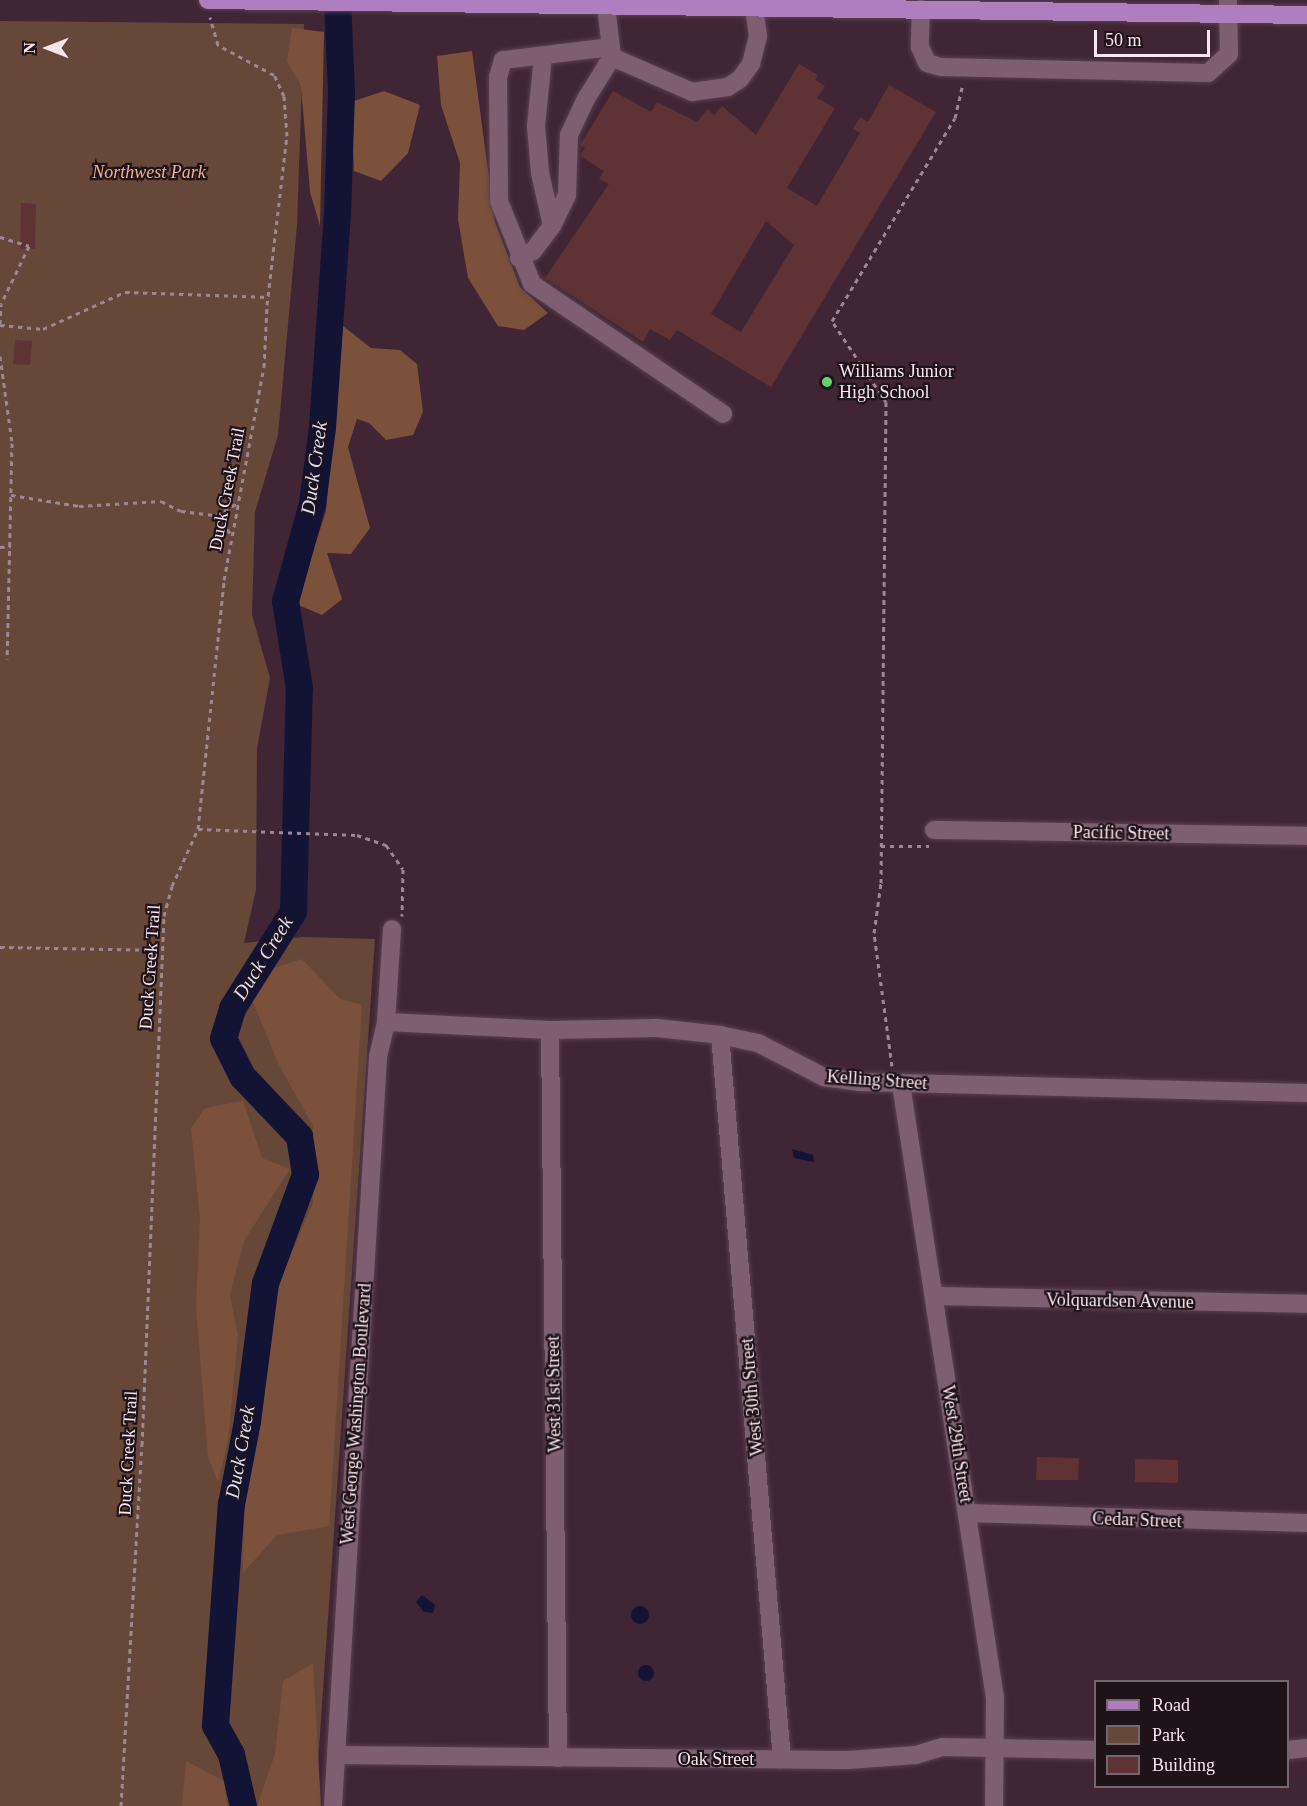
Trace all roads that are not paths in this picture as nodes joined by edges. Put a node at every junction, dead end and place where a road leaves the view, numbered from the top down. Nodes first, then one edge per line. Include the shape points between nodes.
1 (209, 0) edge
2 (290, 0) edge
3 (373, 1) edge
4 (500, 2) edge
5 (722, 3) edge
6 (606, 5) junction
7 (754, 7) junction
8 (1228, 7) edge
9 (921, 9) junction
10 (1307, 15) edge
11 (612, 52) junction
12 (543, 56) junction
13 (552, 226) junction
14 (519, 258) junction
15 (723, 414) dead end
16 (934, 830) road end
17 (1307, 836) edge
18 (392, 929) road end
19 (386, 1022) junction
20 (550, 1030) junction
21 (720, 1035) junction
22 (901, 1084) junction
23 (1307, 1093) edge
24 (934, 1296) junction
25 (1307, 1304) edge
26 (968, 1513) junction
27 (1307, 1523) edge
28 (995, 1748) junction
29 (1307, 1748) edge
30 (1094, 1750) edge
31 (1289, 1750) edge
32 (336, 1755) junction
33 (558, 1758) junction
34 (782, 1759) junction
35 (333, 1806) edge
36 (994, 1806) edge

1 - 2 main road
2 - 3 main road
3 - 4 main road
4 - 6 main road
5 - 6 main road
5 - 7 main road
6 - 11 street
7 - 9 main road
7 - 11 street via 758,36 751,64 728,87 692,92
8 - 9 main road
8 - 9 street via 1229,54 1208,73 966,68 927,63 920,47
8 - 10 main road
11 - 12 street
11 - 13 street via 569,135 567,195
12 - 13 street via 536,126 540,172
12 - 14 street via 503,60 498,77 499,201
13 - 14 street via 533,251
14 - 15 street via 532,284
16 - 17 street, Pacific Street
18 - 19 street, West George Washington Boulevard
19 - 20 street, Kelling Street
19 - 32 street, West George Washington Boulevard via 378,1057
20 - 21 street, Kelling Street via 657,1028
20 - 33 street, West 31st Street
21 - 22 street, Kelling Street via 758,1042 824,1077
21 - 34 street, West 30th Street
22 - 23 street, Kelling Street
22 - 24 street, West 29th Street
24 - 25 street, Volquardsen Avenue
24 - 26 street, West 29th Street
26 - 27 street, Cedar Street
26 - 28 street, West 29th Street via 995,1698
28 - 30 street, Oak Street
28 - 34 street, Oak Street via 942,1747 916,1755 848,1760
28 - 36 street, West 29th Street
29 - 31 street
32 - 33 street, Oak Street
32 - 35 street, West George Washington Boulevard
33 - 34 street, Oak Street

